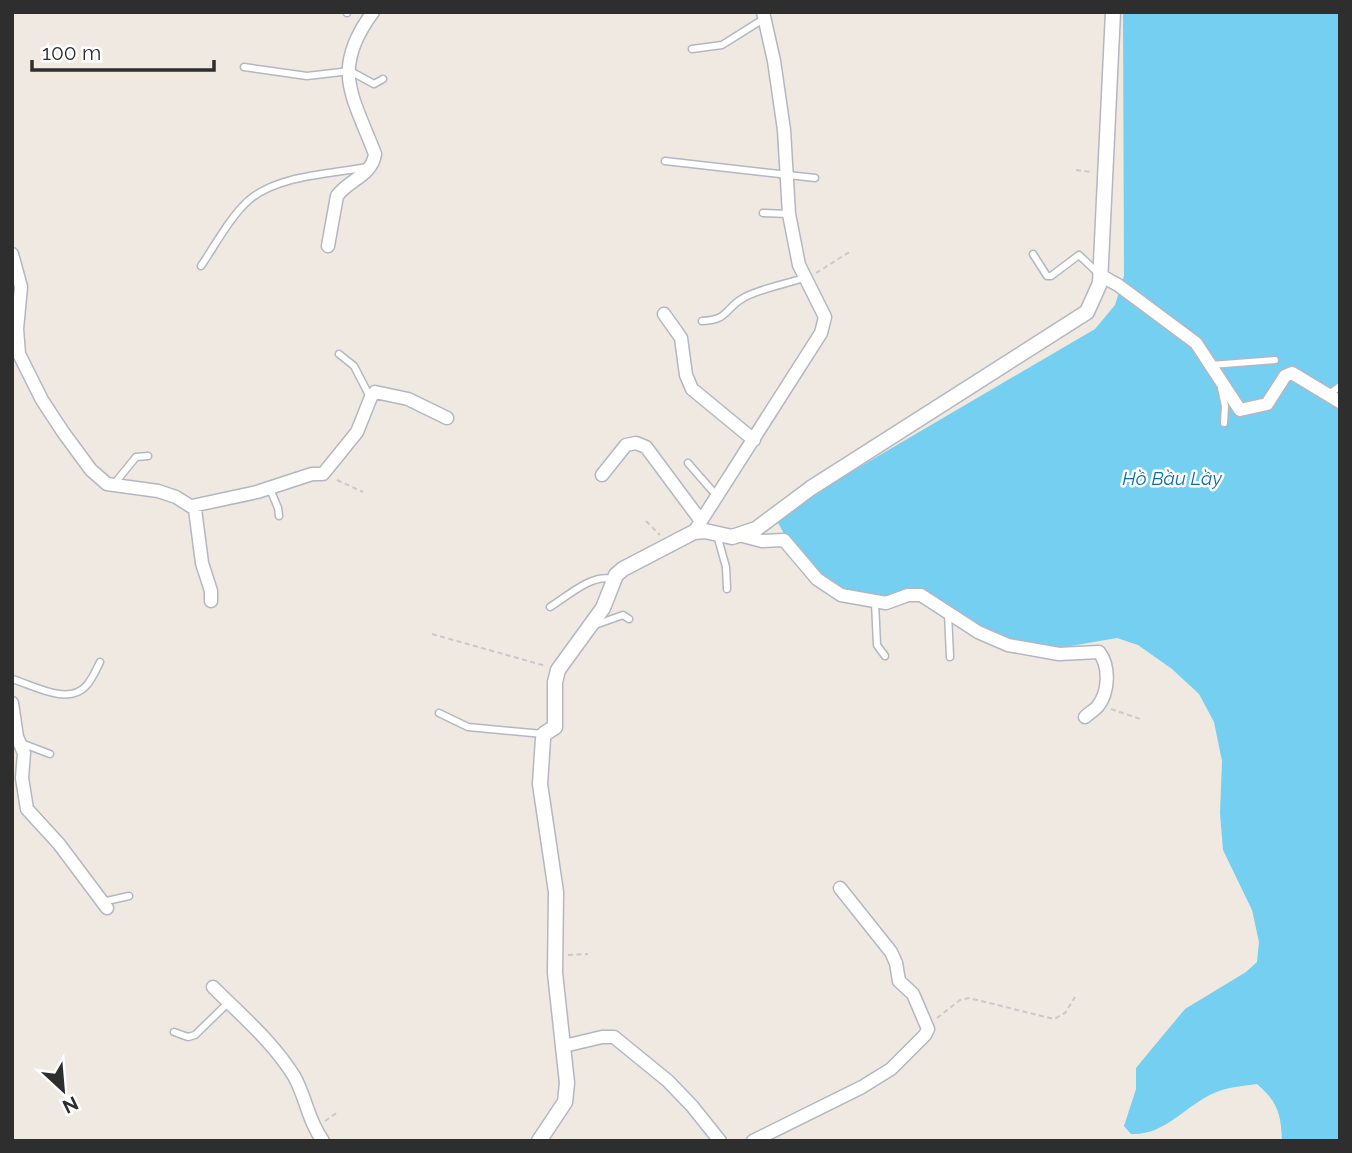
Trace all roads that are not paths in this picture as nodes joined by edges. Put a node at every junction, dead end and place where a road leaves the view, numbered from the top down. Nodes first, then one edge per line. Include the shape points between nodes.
1 (373, 12) edge
2 (1113, 12) edge
3 (764, 15) edge
4 (692, 49) dead end
5 (244, 67) dead end
6 (350, 71) junction
7 (383, 79) dead end
8 (664, 161) dead end
9 (370, 167) junction
10 (787, 177) junction
11 (815, 178) dead end
12 (763, 213) dead end
13 (789, 214) junction
14 (328, 246) dead end
15 (12, 254) edge
16 (1033, 254) dead end
17 (201, 266) dead end
18 (1100, 275) junction
19 (804, 278) junction
20 (664, 314) dead end
21 (702, 321) dead end
22 (339, 354) dead end
23 (1275, 360) dead end
24 (1213, 371) junction
25 (1340, 386) edge
26 (1328, 395) junction
27 (371, 397) junction
28 (1340, 402) edge
29 (447, 418) dead end
30 (1224, 424) dead end
31 (754, 440) junction
32 (148, 456) dead end
33 (688, 463) dead end
34 (602, 475) dead end
35 (113, 485) junction
36 (270, 488) junction
37 (718, 497) junction
38 (192, 506) junction
39 (279, 516) dead end
40 (698, 526) junction
41 (716, 534) junction
42 (739, 535) junction
43 (614, 580) junction
44 (727, 589) dead end
45 (211, 601) dead end
46 (875, 602) junction
47 (550, 607) dead end
48 (948, 612) junction
49 (629, 619) dead end
50 (591, 626) junction
51 (884, 656) dead end
52 (950, 657) dead end
53 (100, 662) dead end
54 (12, 679) edge
55 (12, 703) edge
56 (439, 713) dead end
57 (1085, 717) dead end
58 (544, 734) junction
59 (19, 742) junction
60 (50, 754) dead end
61 (840, 888) dead end
62 (129, 896) dead end
63 (104, 905) joint
64 (213, 987) dead end
65 (229, 1002) junction
66 (174, 1032) dead end
67 (564, 1046) junction
68 (323, 1141) edge
69 (539, 1141) edge
70 (720, 1141) edge
71 (753, 1141) edge

1 - 6 street via 353,44
2 - 18 street
3 - 4 lane via 722,44
3 - 10 street via 782,116
5 - 6 lane via 307,76
6 - 7 lane via 369,83
6 - 9 street via 355,107 375,154
8 - 10 lane
9 - 14 street via 337,196
9 - 17 lane via 285,182 260,192 241,209
10 - 11 lane
10 - 13 street
12 - 13 lane
13 - 19 street
15 - 35 street via 21,287 17,329 21,359 42,400 91,470
16 - 18 lane via 1047,276 1079,255
18 - 24 street via 1196,343
18 - 42 street via 1096,298 1076,321 811,488 756,529
19 - 21 lane via 748,296 720,318
19 - 31 street via 822,309 824,324
20 - 31 street via 681,338 692,389
22 - 27 lane via 354,366
23 - 24 lane
24 - 26 street via 1242,411 1267,404 1285,376 1292,373
24 - 30 lane via 1225,402
25 - 26 lane
26 - 28 street
27 - 29 street via 379,392 399,397
27 - 36 street via 357,432 323,474
31 - 37 street
32 - 35 lane via 135,457
33 - 37 lane
34 - 40 street via 626,445 641,444
35 - 38 street via 158,491
36 - 38 street
36 - 39 lane
37 - 40 street
38 - 45 street
40 - 41 street
40 - 43 street via 623,569
41 - 42 street
41 - 44 lane via 724,556
42 - 46 street via 784,540 826,587
43 - 47 lane via 593,580
43 - 50 street
46 - 48 street via 921,595
46 - 51 lane via 877,645
48 - 52 lane
48 - 57 street via 1008,645 1059,654 1099,652 1105,661 1106,684 1099,705
49 - 50 lane via 623,615
50 - 58 street via 558,670 555,727
53 - 54 lane via 88,685 73,694 61,695
55 - 59 street
56 - 58 lane via 468,727
58 - 67 street via 540,784 556,892 555,973
59 - 60 lane
59 - 63 street via 24,753 27,809
61 - 71 street via 891,951 899,981 913,994 928,1025 925,1035 891,1069 862,1087
62 - 63 lane
64 - 65 street
65 - 66 lane via 195,1035
65 - 68 street via 261,1032 286,1065
67 - 69 street via 565,1102
67 - 70 street via 614,1037 668,1080

